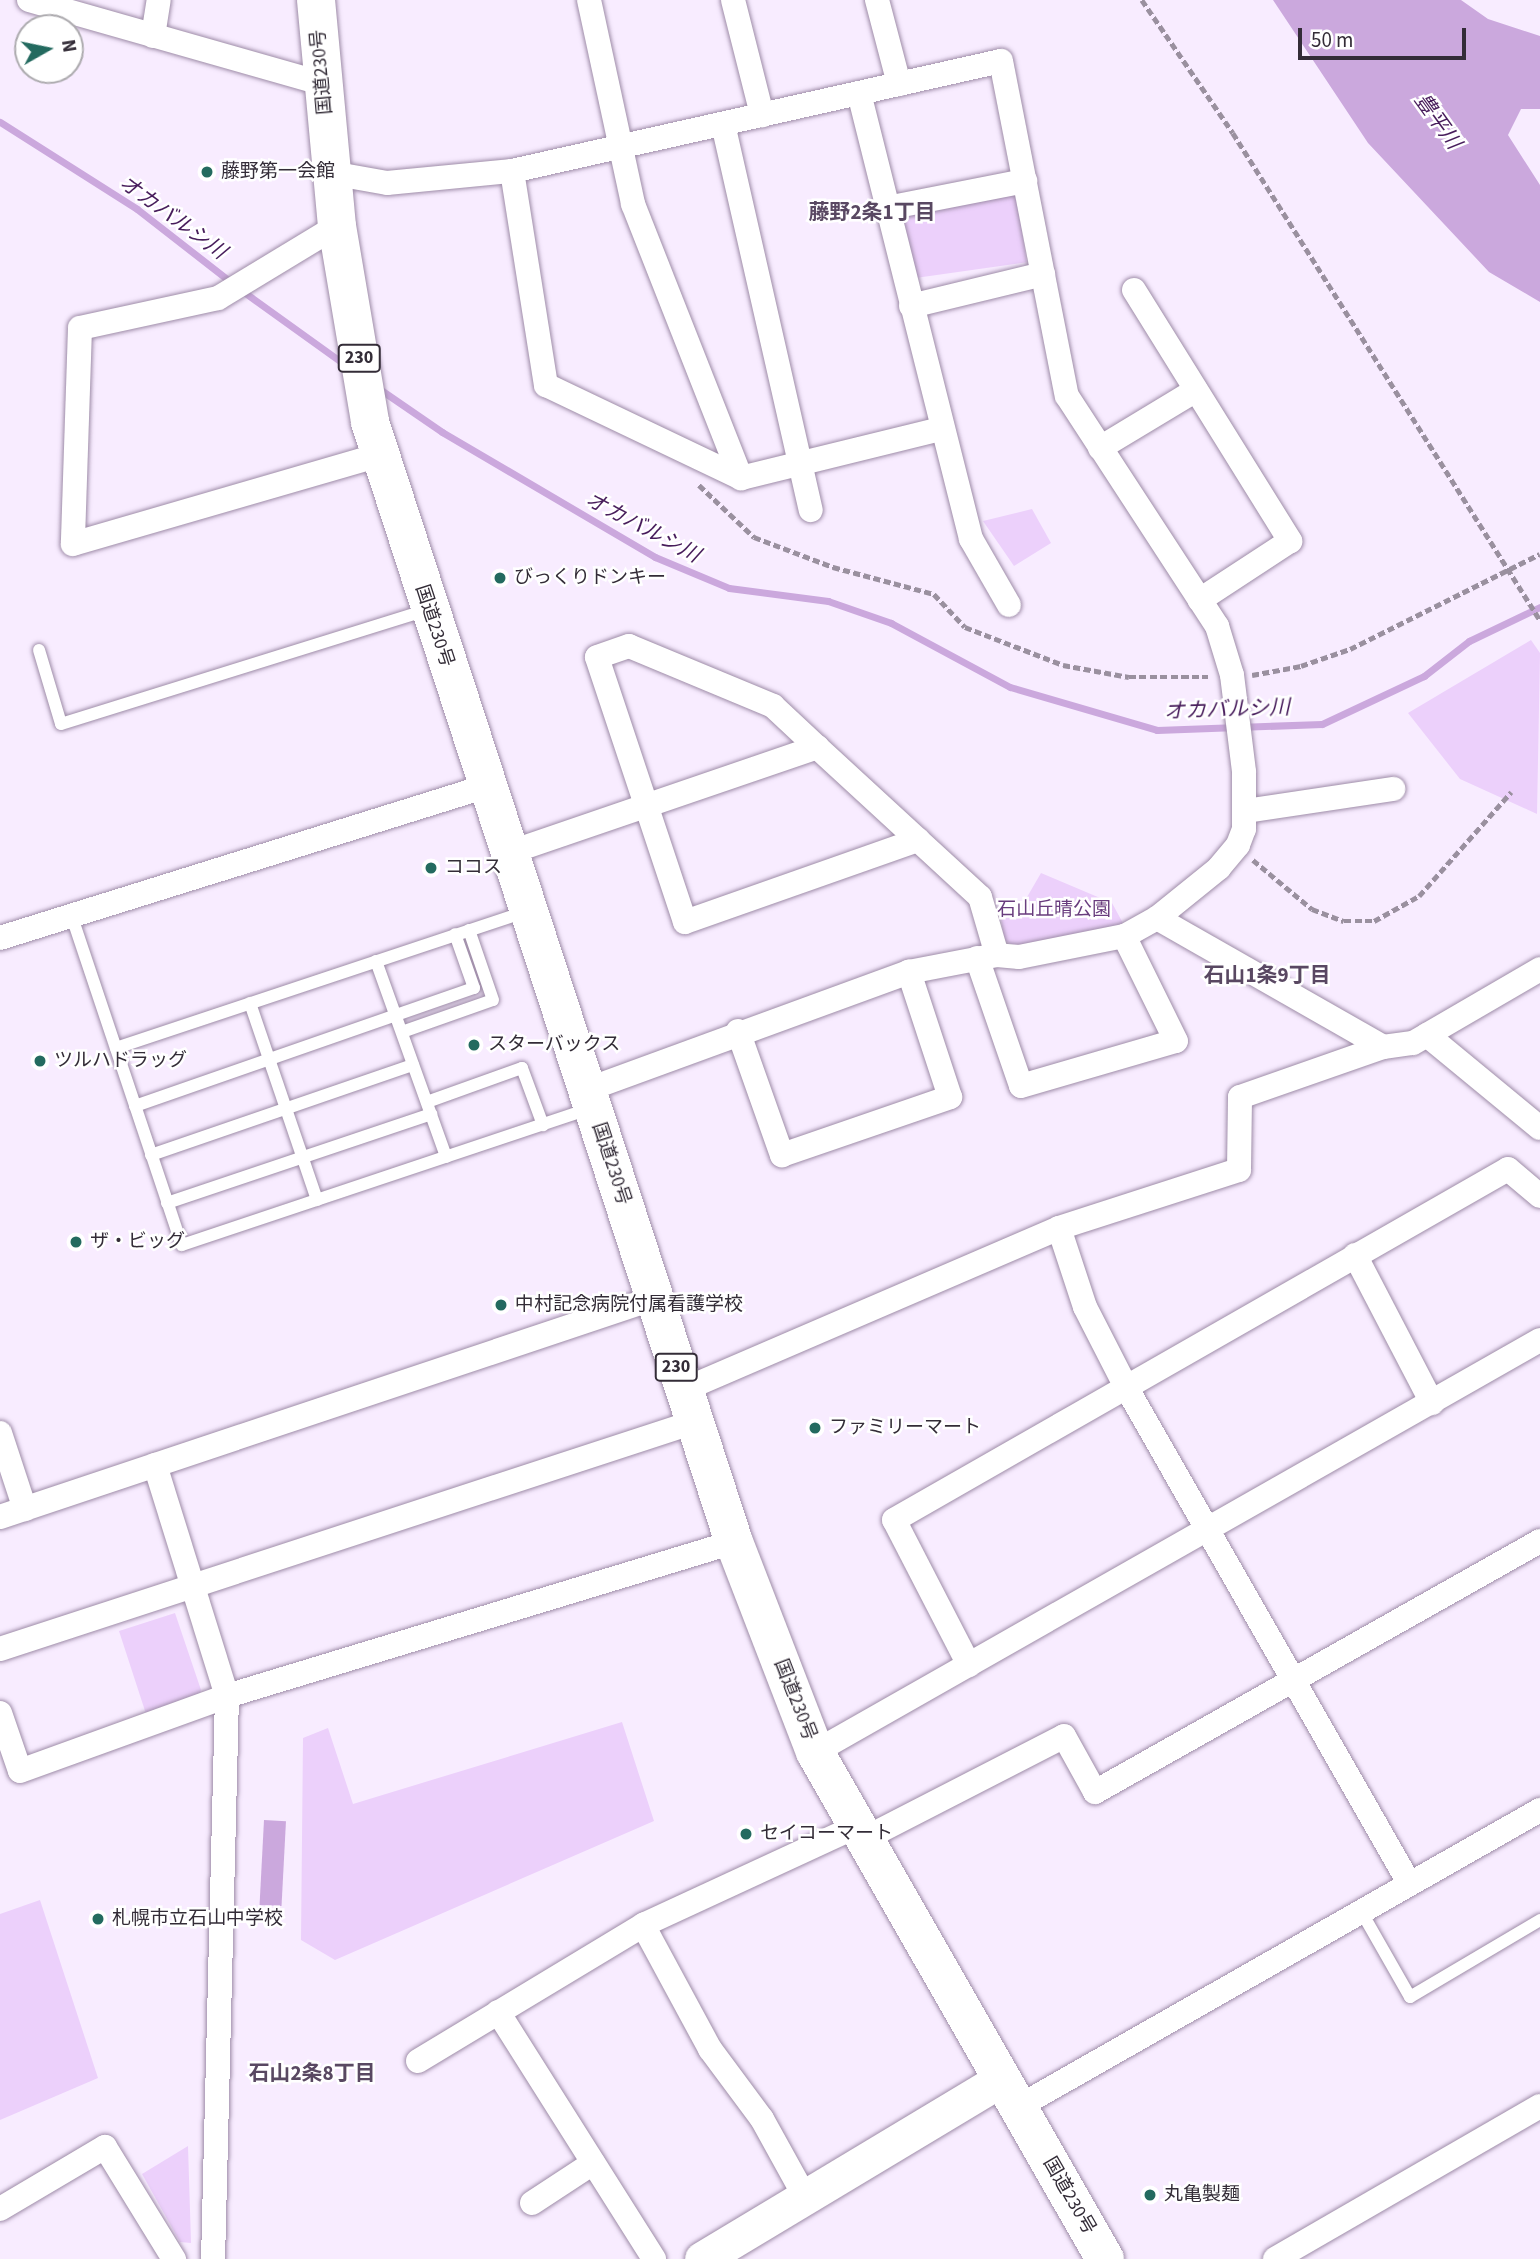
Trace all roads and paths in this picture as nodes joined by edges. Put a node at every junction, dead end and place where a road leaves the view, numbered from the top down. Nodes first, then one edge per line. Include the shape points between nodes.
1 (29, 0) edge
2 (159, 0) edge
3 (316, 0) edge
4 (589, 0) edge
5 (733, 0) edge
6 (877, 0) edge
7 (1142, 0) edge
8 (153, 36) junction
9 (323, 84) junction
10 (899, 84) junction
11 (859, 93) junction
12 (762, 115) junction
13 (723, 124) junction
14 (621, 150) junction
15 (512, 171) junction
16 (331, 173) junction
17 (1025, 181) junction
18 (887, 208) junction
19 (337, 226) junction
20 (1043, 275) junction
21 (1134, 290) dead end
22 (911, 306) junction
23 (1196, 390) junction
24 (940, 429) junction
25 (375, 438) junction
26 (1101, 448) junction
27 (799, 464) junction
28 (690, 476) dead end
29 (741, 478) junction
30 (811, 510) dead end
31 (1540, 554) edge
32 (1510, 570) junction
33 (1200, 600) junction
34 (1009, 605) dead end
35 (428, 610) junction
36 (1540, 620) edge
37 (39, 650) dead end
38 (1232, 675) junction
39 (817, 747) junction
40 (487, 786) junction
41 (1393, 789) dead end
42 (1511, 792) dead end
43 (647, 807) junction
44 (1245, 811) junction
45 (918, 840) junction
46 (1238, 845) junction
47 (508, 853) junction
48 (527, 911) junction
49 (71, 914) junction
50 (1157, 918) junction
51 (469, 930) junction
52 (455, 934) junction
53 (1124, 936) junction
54 (0, 938) edge
55 (987, 956) junction
56 (376, 961) junction
57 (1540, 969) edge
58 (909, 972) junction
59 (250, 1003) junction
60 (396, 1016) junction
61 (738, 1031) junction
62 (402, 1032) junction
63 (1427, 1035) junction
64 (1383, 1047) junction
65 (116, 1048) junction
66 (269, 1060) junction
67 (413, 1065) junction
68 (589, 1099) junction
69 (135, 1106) junction
70 (429, 1108) junction
71 (286, 1110) junction
72 (1536, 1118) edge
73 (543, 1125) junction
74 (151, 1155) junction
75 (446, 1157) junction
76 (302, 1158) junction
77 (1540, 1196) edge
78 (317, 1200) junction
79 (167, 1203) junction
80 (1059, 1228) junction
81 (1354, 1255) junction
82 (656, 1298) junction
83 (1540, 1340) edge
84 (1125, 1385) junction
85 (1432, 1403) junction
86 (689, 1406) junction
87 (0, 1433) edge
88 (155, 1465) junction
89 (25, 1509) junction
90 (0, 1517) edge
91 (1209, 1530) junction
92 (1540, 1541) edge
93 (734, 1542) junction
94 (192, 1583) junction
95 (0, 1649) edge
96 (969, 1665) junction
97 (1295, 1679) junction
98 (227, 1696) junction
99 (0, 1713) edge
100 (815, 1752) junction
101 (1540, 1810) edge
102 (858, 1834) junction
103 (1409, 1883) junction
104 (1361, 1911) junction
105 (1540, 1920) edge
106 (643, 1925) junction
107 (498, 2012) junction
108 (418, 2061) dead end
109 (1009, 2093) junction
110 (1540, 2106) edge
111 (593, 2163) junction
112 (805, 2197) junction
113 (532, 2203) dead end
114 (0, 2209) edge
115 (210, 2257) edge
116 (174, 2259) edge
117 (654, 2259) edge
118 (702, 2259) edge
119 (1105, 2259) edge
120 (1275, 2259) edge

1 - 8 street
2 - 8 street
3 - 9 highway, 国道230号 / 230
4 - 14 street
5 - 12 street
6 - 10 street
7 - 32 path via 1233,133
8 - 9 street
9 - 16 highway, 国道230号 / 230
10 - 11 street
10 - 17 street via 1001,61
11 - 12 street
11 - 18 street
12 - 13 street
13 - 14 street
13 - 27 street
14 - 15 street
14 - 29 street via 633,204
15 - 16 street via 387,183
15 - 29 street via 546,385
16 - 19 highway, 国道230号 / 230
17 - 18 street
17 - 20 street
18 - 22 street
19 - 25 highway, 国道230号 / 230
19 - 25 street via 218,298 80,328 73,544
20 - 22 street
20 - 26 street via 1066,396
21 - 23 street
22 - 24 street
23 - 26 street
23 - 33 street via 1290,541
24 - 27 street
24 - 34 street via 971,539
25 - 35 highway, 国道230号 / 230
26 - 33 street
27 - 29 street
27 - 30 street
28 - 38 path via 754,537 832,567 934,594 965,628 1063,666 1129,677
31 - 32 path
32 - 36 path
32 - 38 path via 1350,649 1301,666
33 - 38 street via 1217,626
35 - 37 lane via 61,724
35 - 40 highway, 国道230号 / 230
38 - 44 street
39 - 43 street
39 - 43 street via 773,706 629,646 597,657
39 - 45 street
40 - 47 highway, 国道230号 / 230
40 - 49 street
41 - 44 street
42 - 46 path via 1419,896 1374,922 1344,921 1312,909
43 - 45 street via 685,922
43 - 47 street
44 - 46 street
45 - 55 street via 981,897
46 - 50 street via 1219,868
47 - 48 highway, 国道230号 / 230
48 - 51 lane
48 - 68 highway, 国道230号 / 230
49 - 54 street
49 - 65 lane
50 - 53 street
50 - 64 street
51 - 52 lane
51 - 62 lane via 494,1000
52 - 56 lane
52 - 60 lane via 474,988
53 - 55 street via 1019,957
53 - 55 street via 1176,1041 1021,1086
55 - 58 street
56 - 59 lane
56 - 60 lane
57 - 63 street
58 - 61 street
58 - 61 street via 950,1097 782,1155
59 - 65 lane
59 - 66 lane
60 - 62 lane
60 - 66 lane
61 - 68 street
62 - 67 lane
63 - 64 street via 1413,1043
63 - 72 street
64 - 80 street via 1240,1097 1239,1170
65 - 69 lane
66 - 69 lane
66 - 71 lane
67 - 70 lane
67 - 71 lane
68 - 73 lane
68 - 82 highway, 国道230号 / 230
69 - 74 lane
70 - 73 lane via 522,1068
70 - 75 lane
70 - 76 lane
71 - 74 lane
71 - 76 lane
73 - 75 lane
74 - 79 lane
75 - 78 lane
76 - 78 lane
76 - 79 lane
77 - 81 street via 1508,1169
78 - 79 lane via 181,1245
80 - 84 street via 1085,1307
80 - 86 street
81 - 84 street
81 - 85 street
82 - 86 highway, 国道230号 / 230
82 - 88 street
83 - 85 street
84 - 91 street
84 - 96 street via 894,1520
85 - 91 street
86 - 93 highway, 国道230号 / 230
86 - 94 street
87 - 89 street
88 - 89 street
88 - 94 street
89 - 90 street
91 - 96 street
91 - 97 street
92 - 97 street
93 - 98 street
93 - 100 highway, 国道230号 / 230
94 - 95 street
94 - 98 street
96 - 100 street
97 - 102 street via 1095,1792 1064,1736
97 - 103 street
98 - 99 street via 20,1771
98 - 115 street
100 - 102 highway, 国道230号 / 230
101 - 103 street
102 - 106 street
102 - 109 highway, 国道230号 / 230
103 - 104 street
104 - 105 lane via 1410,1997
104 - 109 street
106 - 107 street
106 - 112 street via 710,2049 762,2119
107 - 108 street
107 - 111 street
109 - 112 street
109 - 119 highway, 国道230号 / 230
110 - 120 street
111 - 113 street
111 - 117 street
112 - 118 street
114 - 116 street via 105,2147

